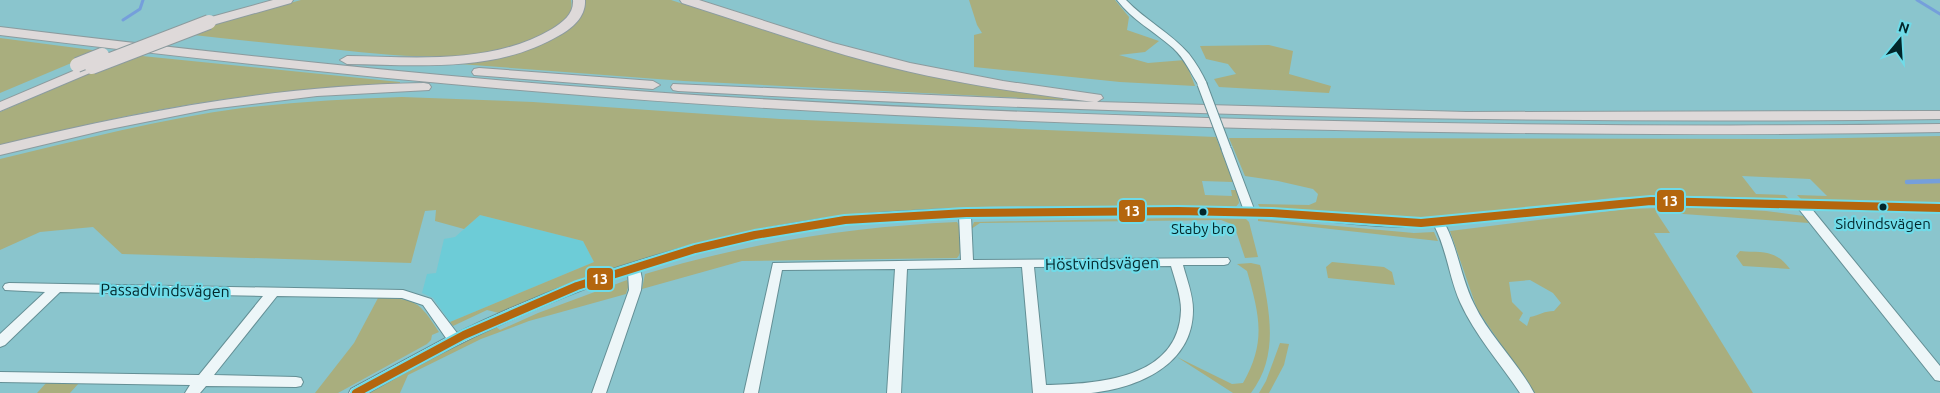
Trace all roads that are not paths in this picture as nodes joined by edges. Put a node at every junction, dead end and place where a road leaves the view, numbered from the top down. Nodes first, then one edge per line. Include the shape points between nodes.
1 (263, 0) edge
2 (288, 0) edge
3 (579, 0) edge
4 (686, 0) edge
5 (1121, 0) edge
6 (0, 20) edge
7 (209, 22) joint
8 (0, 31) edge
9 (347, 60) junction
10 (92, 67) joint
11 (569, 90) junction
12 (0, 98) edge
13 (0, 107) edge
14 (1208, 111) junction
15 (1940, 115) edge
16 (1940, 128) edge
17 (0, 150) edge
18 (1801, 204) junction
19 (1940, 208) edge
20 (1250, 212) junction
21 (965, 213) junction
22 (1438, 222) junction
23 (1224, 261) dead end
24 (1176, 262) junction
25 (967, 264) junction
26 (1028, 264) junction
27 (901, 265) junction
28 (633, 267) junction
29 (9, 287) dead end
30 (57, 288) junction
31 (273, 292) junction
32 (455, 340) junction
33 (0, 342) edge
34 (1940, 376) edge
35 (0, 377) edge
36 (202, 380) junction
37 (296, 382) dead end
38 (1039, 392) edge
39 (192, 393) edge
40 (356, 393) edge
41 (599, 393) edge
42 (751, 393) edge
43 (894, 393) edge
44 (1527, 393) edge

1 - 12 highway, bridge via 193,21
2 - 7 highway
3 - 9 highway via 578,13 569,24 547,38 517,49 464,58
4 - 14 highway via 821,44 922,70 1022,88
5 - 20 street, bridge via 1189,59 1202,84
6 - 9 highway
7 - 10 highway, bridge
8 - 11 highway via 293,66
9 - 14 highway via 679,87
10 - 13 highway
11 - 16 highway via 837,108 1195,122 1652,131
11 - 17 highway via 419,87 290,94 163,113
14 - 15 highway via 1632,118
18 - 19 street
18 - 22 street via 1625,202
18 - 34 street
20 - 21 street
20 - 22 street via 1383,223
21 - 25 street
21 - 28 street via 805,226 715,244
22 - 44 street via 1470,310
23 - 24 street, Höstvindsvägen
24 - 26 street, Höstvindsvägen
24 - 38 street, Höstvindsvägen via 1186,300 1186,322 1178,345 1170,355 1153,368 1124,382 1079,390
25 - 26 street, Höstvindsvägen
25 - 27 street, Höstvindsvägen
26 - 38 street, Höstvindsvägen
27 - 42 street, Höstvindsvägen via 777,266
27 - 43 street
28 - 32 street via 554,295
28 - 41 street via 635,290
29 - 30 street, Passadvindsvägen
30 - 31 street, Passadvindsvägen
30 - 33 street
31 - 32 street, Passadvindsvägen via 395,293 412,296 426,302
31 - 36 street
32 - 40 street
35 - 36 street
36 - 37 street
36 - 39 street

